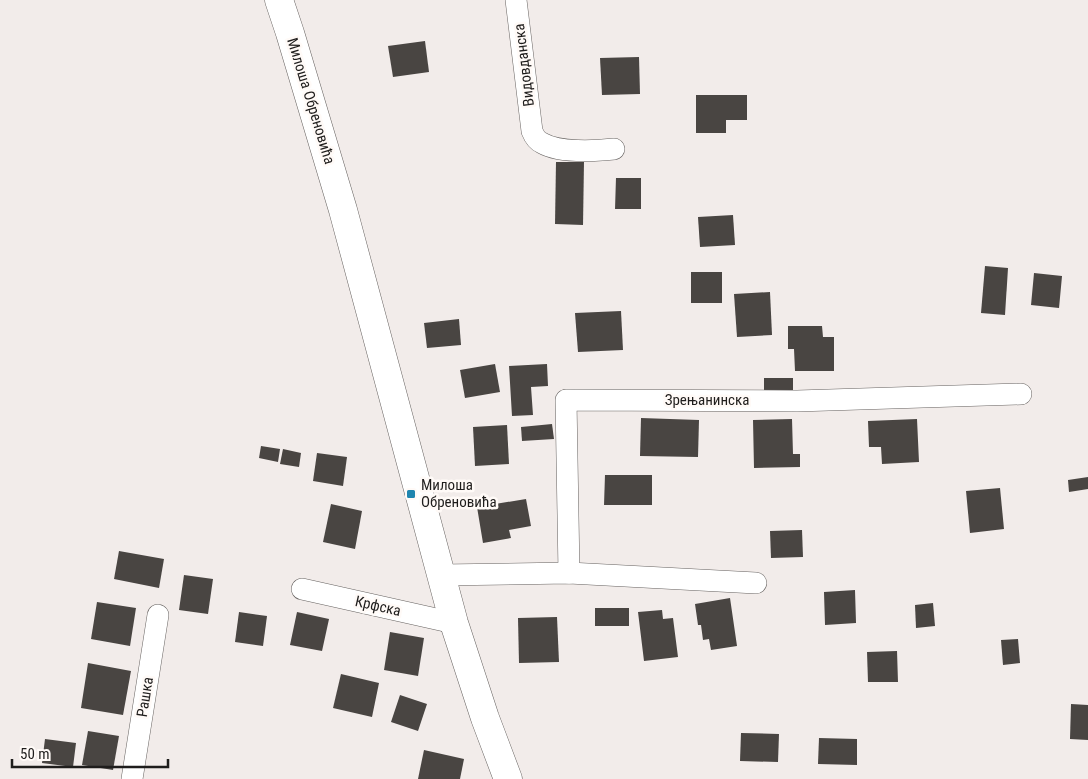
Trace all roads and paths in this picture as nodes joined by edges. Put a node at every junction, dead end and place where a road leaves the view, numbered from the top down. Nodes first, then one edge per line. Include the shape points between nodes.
1 (279, 0) edge
2 (516, 0) edge
3 (614, 149) dead end
4 (1020, 394) dead end
5 (569, 573) junction
6 (440, 575) junction
7 (756, 583) dead end
8 (302, 589) dead end
9 (158, 615) dead end
10 (454, 623) junction
11 (132, 779) edge
12 (508, 779) edge

1 - 6 street, Милоша Обреновића via 343,210
2 - 3 street, Видовданска via 535,137 540,142 575,151
4 - 5 street, Зрењанинска via 797,401 566,400
5 - 6 street
5 - 7 street
6 - 10 street, Милоша Обреновића
8 - 10 street, Крфска
9 - 11 street, Рашка
10 - 12 street, Милоша Обреновића

